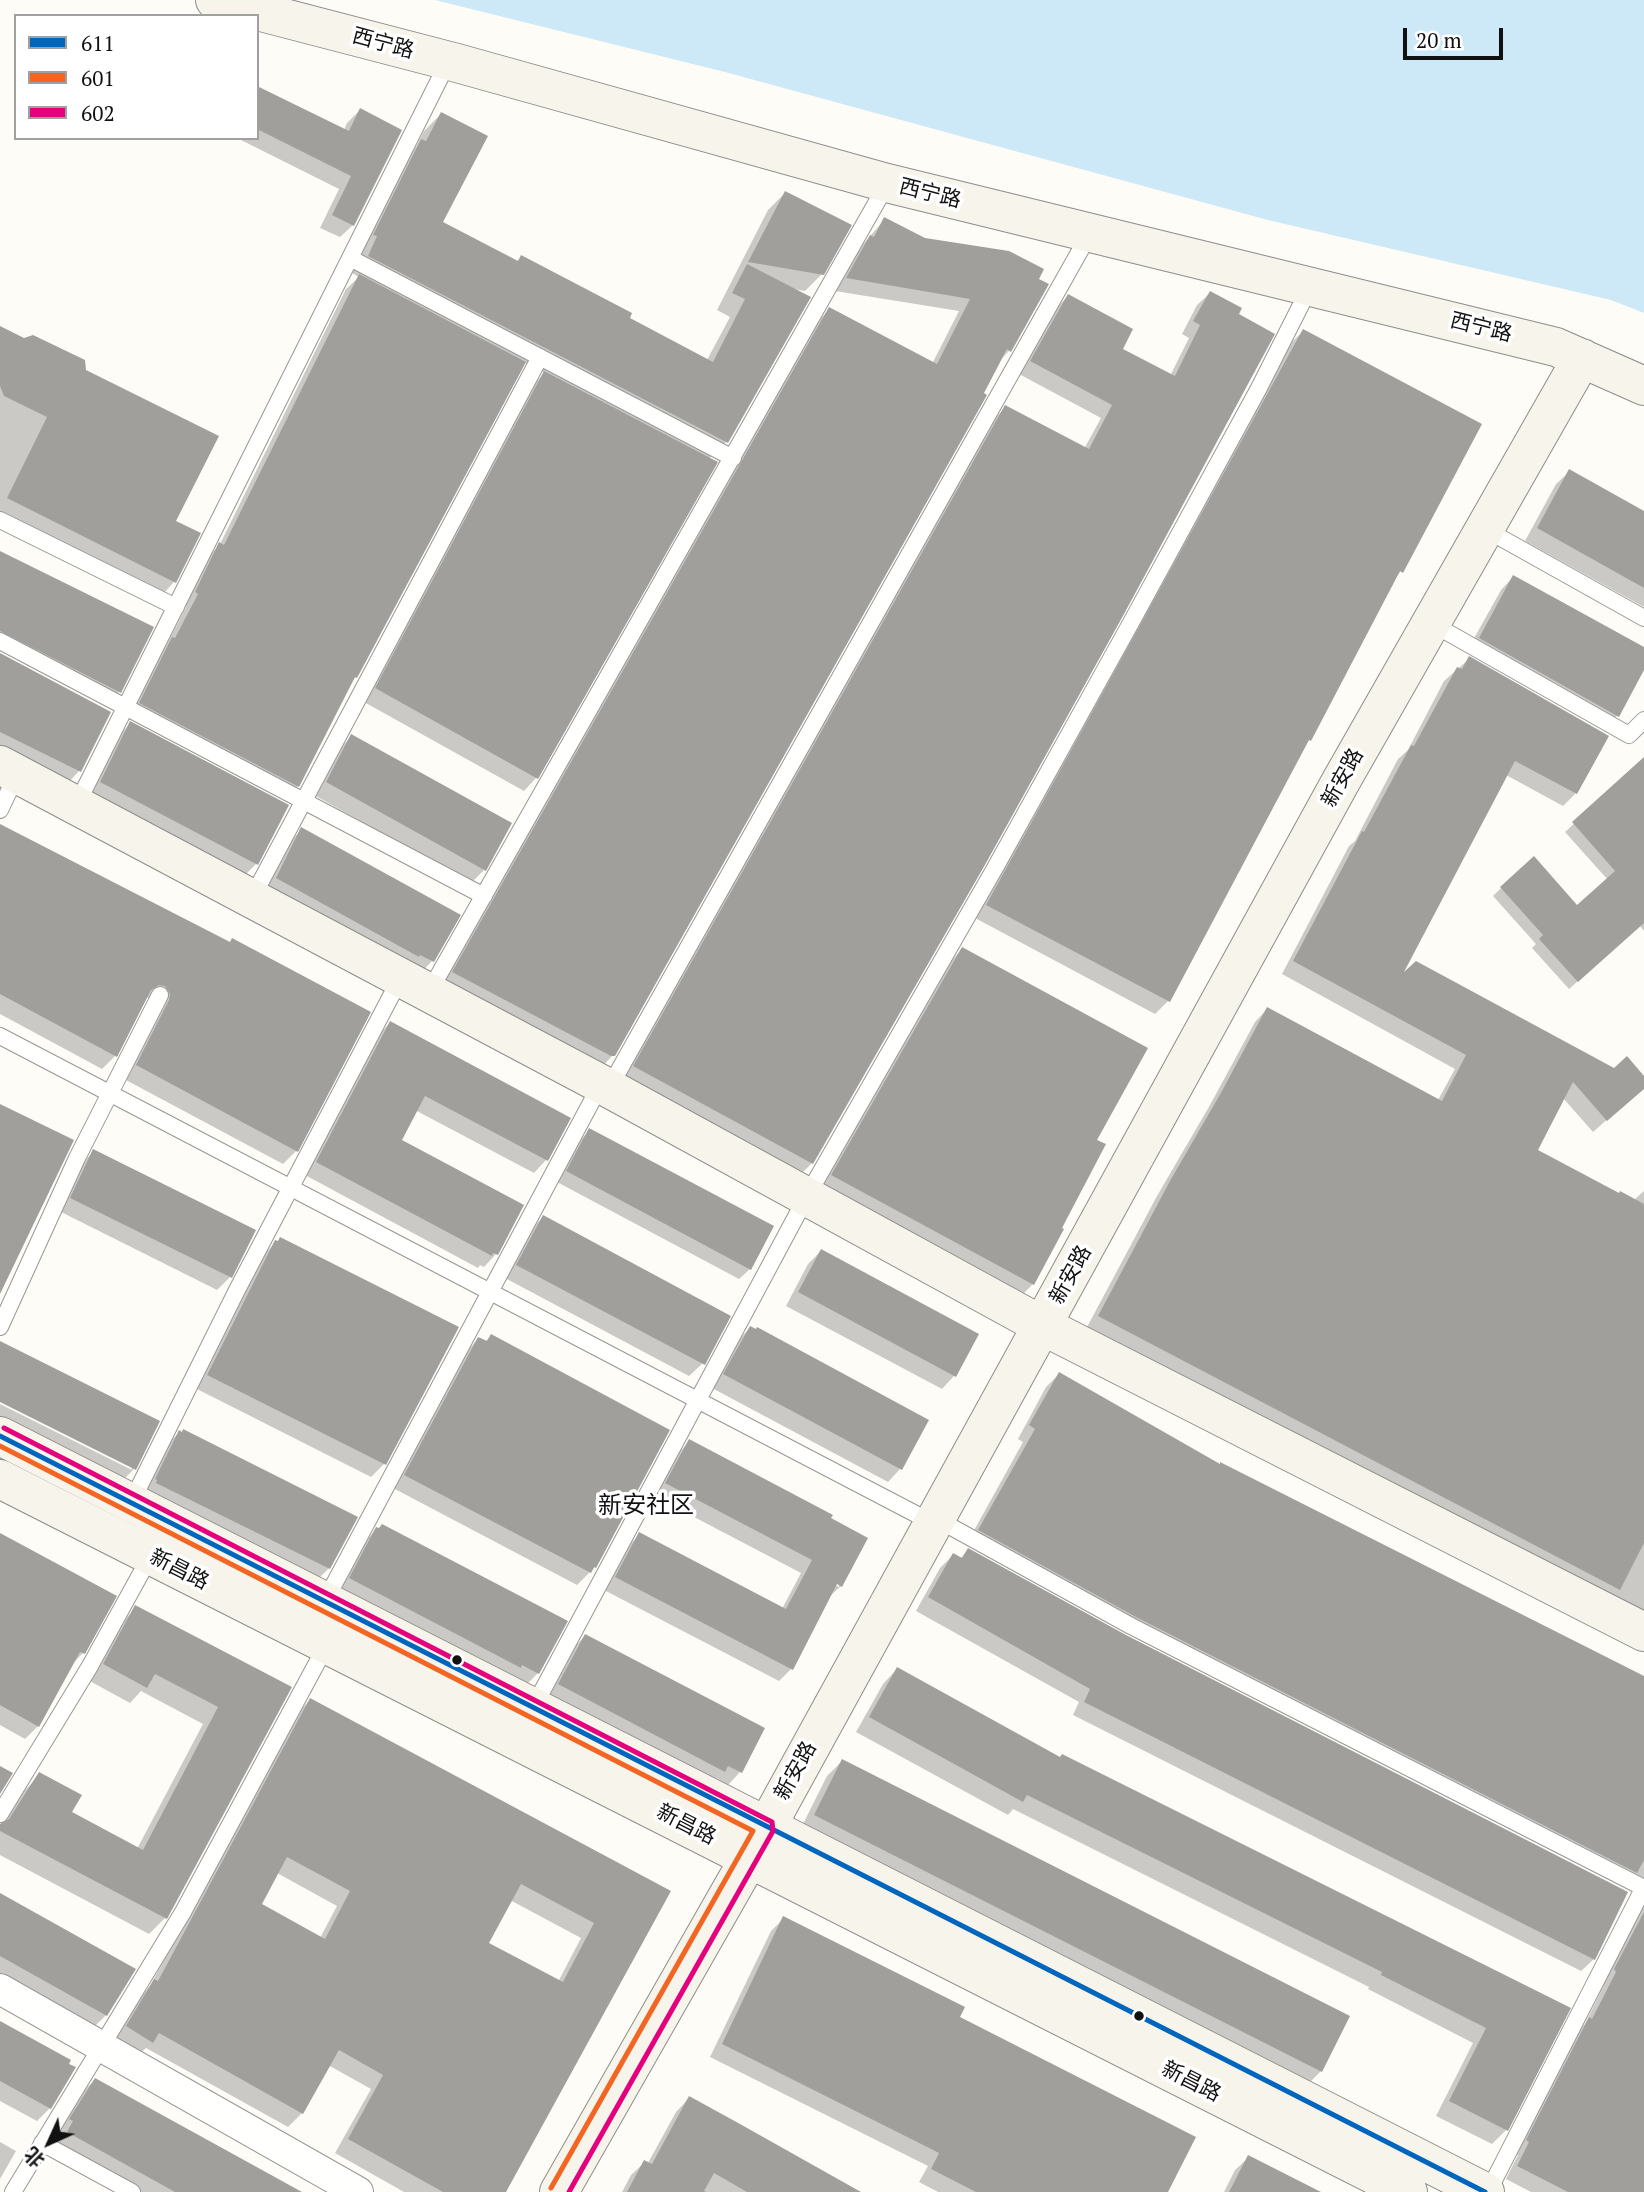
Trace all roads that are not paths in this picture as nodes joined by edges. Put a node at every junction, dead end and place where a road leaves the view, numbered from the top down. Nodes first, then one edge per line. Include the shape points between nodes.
1 (215, 0) edge
2 (449, 60) junction
3 (887, 183) junction
4 (1090, 233) junction
5 (350, 258) junction
6 (1310, 287) junction
7 (540, 357) junction
8 (1582, 358) junction
9 (1644, 386) edge
10 (733, 458) junction
11 (0, 520) edge
12 (1485, 529) junction
13 (176, 607) junction
14 (1644, 618) edge
15 (1430, 623) junction
16 (0, 642) edge
17 (126, 706) junction
18 (1644, 720) edge
19 (9, 770) edge
20 (304, 800) junction
21 (76, 806) junction
22 (0, 810) edge
23 (484, 896) junction
24 (252, 898) junction
25 (415, 984) junction
26 (160, 995) dead end
27 (0, 1036) edge
28 (605, 1086) junction
29 (110, 1093) junction
30 (291, 1188) junction
31 (807, 1196) junction
32 (490, 1292) junction
33 (1043, 1326) junction
34 (0, 1327) edge
35 (699, 1401) junction
36 (0, 1436) edge
37 (0, 1479) edge
38 (131, 1503) junction
39 (934, 1521) junction
40 (151, 1555) junction
41 (325, 1601) junction
42 (1644, 1632) edge
43 (326, 1646) junction
44 (533, 1707) junction
45 (0, 1814) edge
46 (757, 1842) junction
47 (1644, 1888) edge
48 (0, 1989) edge
49 (100, 2047) junction
50 (43, 2143) junction
51 (13, 2192) edge
52 (132, 2192) edge
53 (358, 2192) edge
54 (559, 2192) edge
55 (1408, 2192) edge
56 (1487, 2192) edge

1 - 2 street, 西宁路
2 - 3 street, 西宁路
2 - 5 lane
3 - 4 street, 西宁路
3 - 10 lane
4 - 6 street, 西宁路
4 - 28 lane
5 - 7 lane
5 - 13 lane
6 - 8 street, 西宁路 via 1556,346
6 - 31 lane via 1133,619
7 - 10 lane
7 - 20 lane
8 - 9 street, 西宁路
8 - 12 street, 新安路
10 - 23 lane
11 - 13 lane
12 - 14 lane
12 - 15 street, 新安路
13 - 17 lane
15 - 18 lane via 1629,735
15 - 33 street, 新安路
16 - 17 lane
17 - 20 lane
17 - 21 lane
19 - 21 street
19 - 22 lane
20 - 23 lane
20 - 24 lane
21 - 24 street
23 - 25 lane
24 - 25 street
25 - 28 street
25 - 30 lane
26 - 29 lane
27 - 29 lane
28 - 31 street
28 - 32 lane
29 - 30 lane
29 - 34 lane
30 - 32 lane
30 - 38 lane
31 - 33 street
31 - 35 lane
32 - 35 lane
32 - 41 lane
33 - 39 street, 新安路
33 - 42 street
35 - 39 lane
35 - 44 lane
36 - 38 street, 新昌路
37 - 40 street, 新昌路
38 - 41 street, 新昌路
39 - 46 street, 新安路
39 - 47 lane
40 - 43 street, 新昌路
40 - 45 lane
41 - 44 street, 新昌路
43 - 46 street, 新昌路
43 - 49 lane via 183,1912
44 - 46 street, 新昌路
46 - 54 street, 新安路
46 - 55 street, 新昌路
46 - 56 street, 新昌路
47 - 56 lane
48 - 49 street
49 - 50 lane
49 - 53 street
50 - 51 lane
50 - 52 lane

